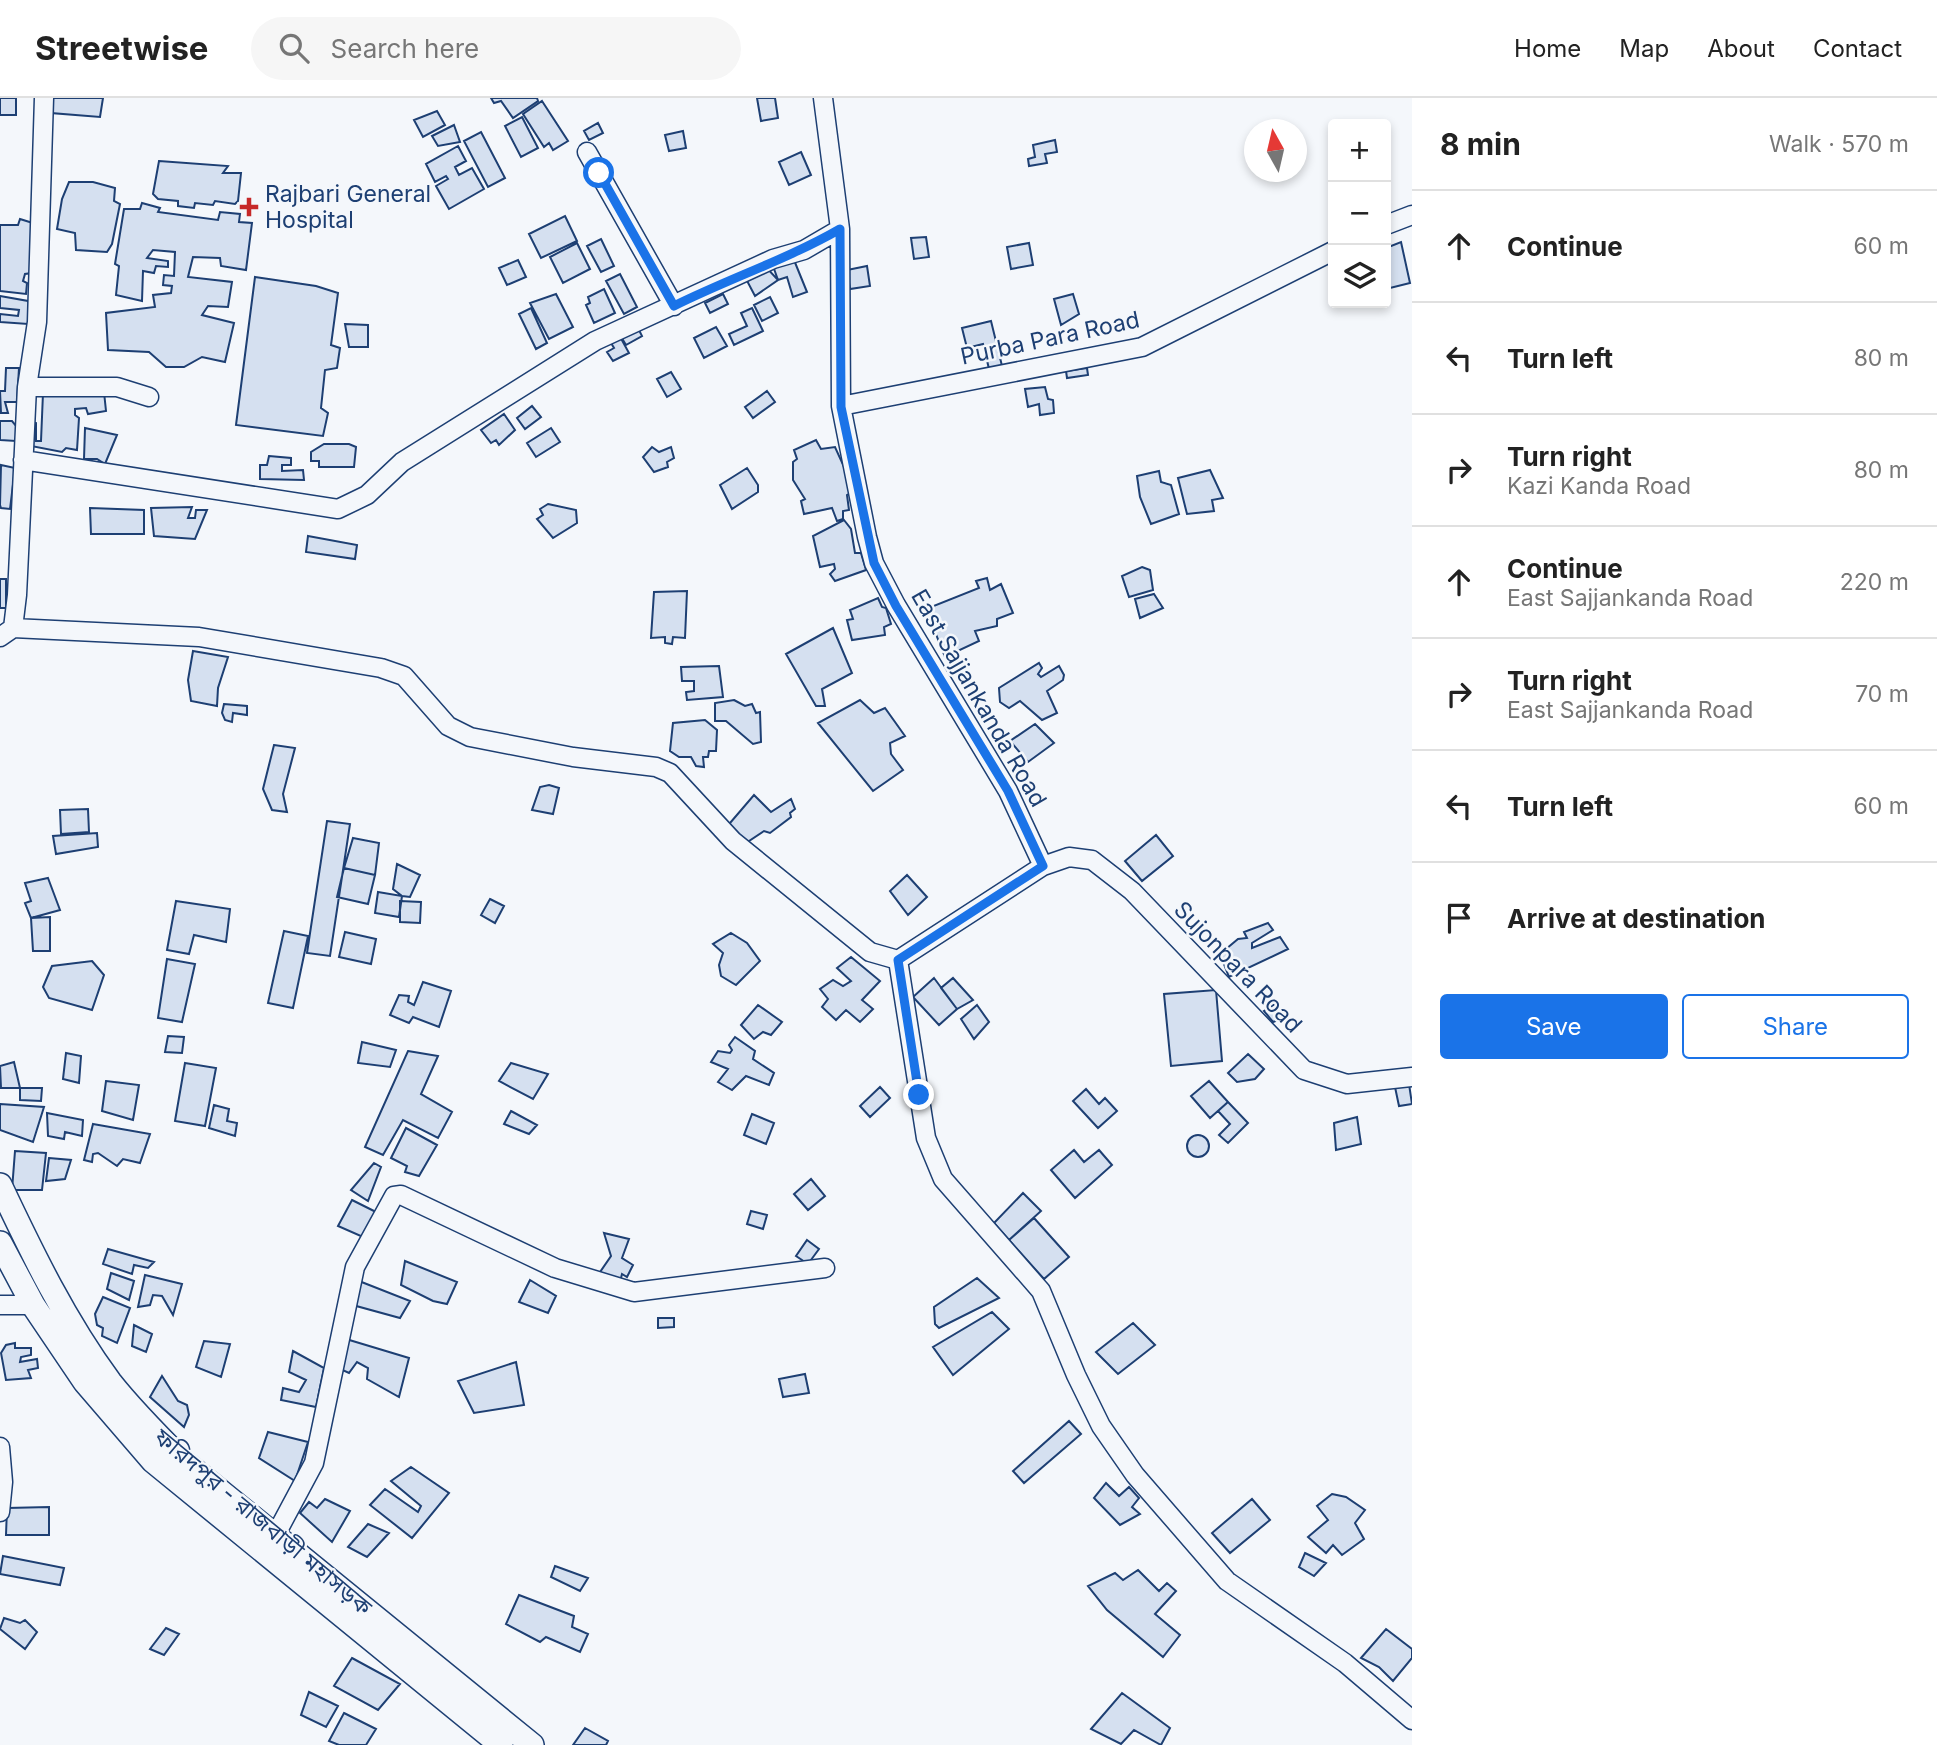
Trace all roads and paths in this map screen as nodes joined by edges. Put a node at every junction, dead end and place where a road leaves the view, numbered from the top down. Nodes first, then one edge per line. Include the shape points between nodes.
1 (44, 98) edge
2 (823, 98) edge
3 (587, 152) dead end
4 (1412, 215) edge
5 (1391, 223) edge
6 (840, 229) junction
7 (1328, 254) edge
8 (674, 306) junction
9 (27, 387) junction
10 (149, 397) dead end
11 (841, 407) junction
12 (23, 460) junction
13 (7, 633) edge
14 (1043, 866) junction
15 (898, 960) junction
16 (1412, 1077) edge
17 (0, 1185) edge
18 (0, 1243) edge
19 (825, 1268) dead end
20 (0, 1305) edge
21 (33, 1305) junction
22 (0, 1447) edge
23 (0, 1512) edge
24 (275, 1536) junction
25 (1412, 1720) edge
26 (501, 1745) edge
27 (532, 1745) edge

1 - 9 street via 37,322
2 - 6 street, East Sajjankanda Road
3 - 8 street
4 - 5 street
6 - 8 street via 804,250 773,259
6 - 11 street, East Sajjankanda Road
7 - 11 street, Purba Para Road via 1142,347
8 - 12 street via 595,341 517,388 402,462 366,495 338,509
9 - 10 street via 117,387
9 - 12 street
11 - 14 street, East Sajjankanda Road via 874,563 1008,791
12 - 13 street
13 - 15 street via 199,637 381,667 404,676 448,726 470,737 656,767 670,773 733,841 792,890 870,952
14 - 15 street
14 - 16 street, Sujonpara Road via 1069,857 1092,860 1122,883 1304,1070 1347,1084
15 - 25 street via 932,1158 943,1179 1041,1291 1101,1426 1135,1475 1227,1581 1345,1663
17 - 24 main road, ফরিদপুর - রাজবাড়ী মহাসড়ক via 42,1275 111,1382 183,1461
18 - 21 main road, ফরিদপুর - রাজবাড়ী মহাসড়ক
19 - 24 street via 634,1292 555,1268 401,1195 394,1196 355,1267 314,1463
20 - 21 street
21 - 26 main road, ফরিদপুর - রাজবাড়ী মহাসড়ক via 85,1382 153,1461
22 - 23 street
24 - 27 main road, ফরিদপুর - রাজবাড়ী মহাসড়ক

